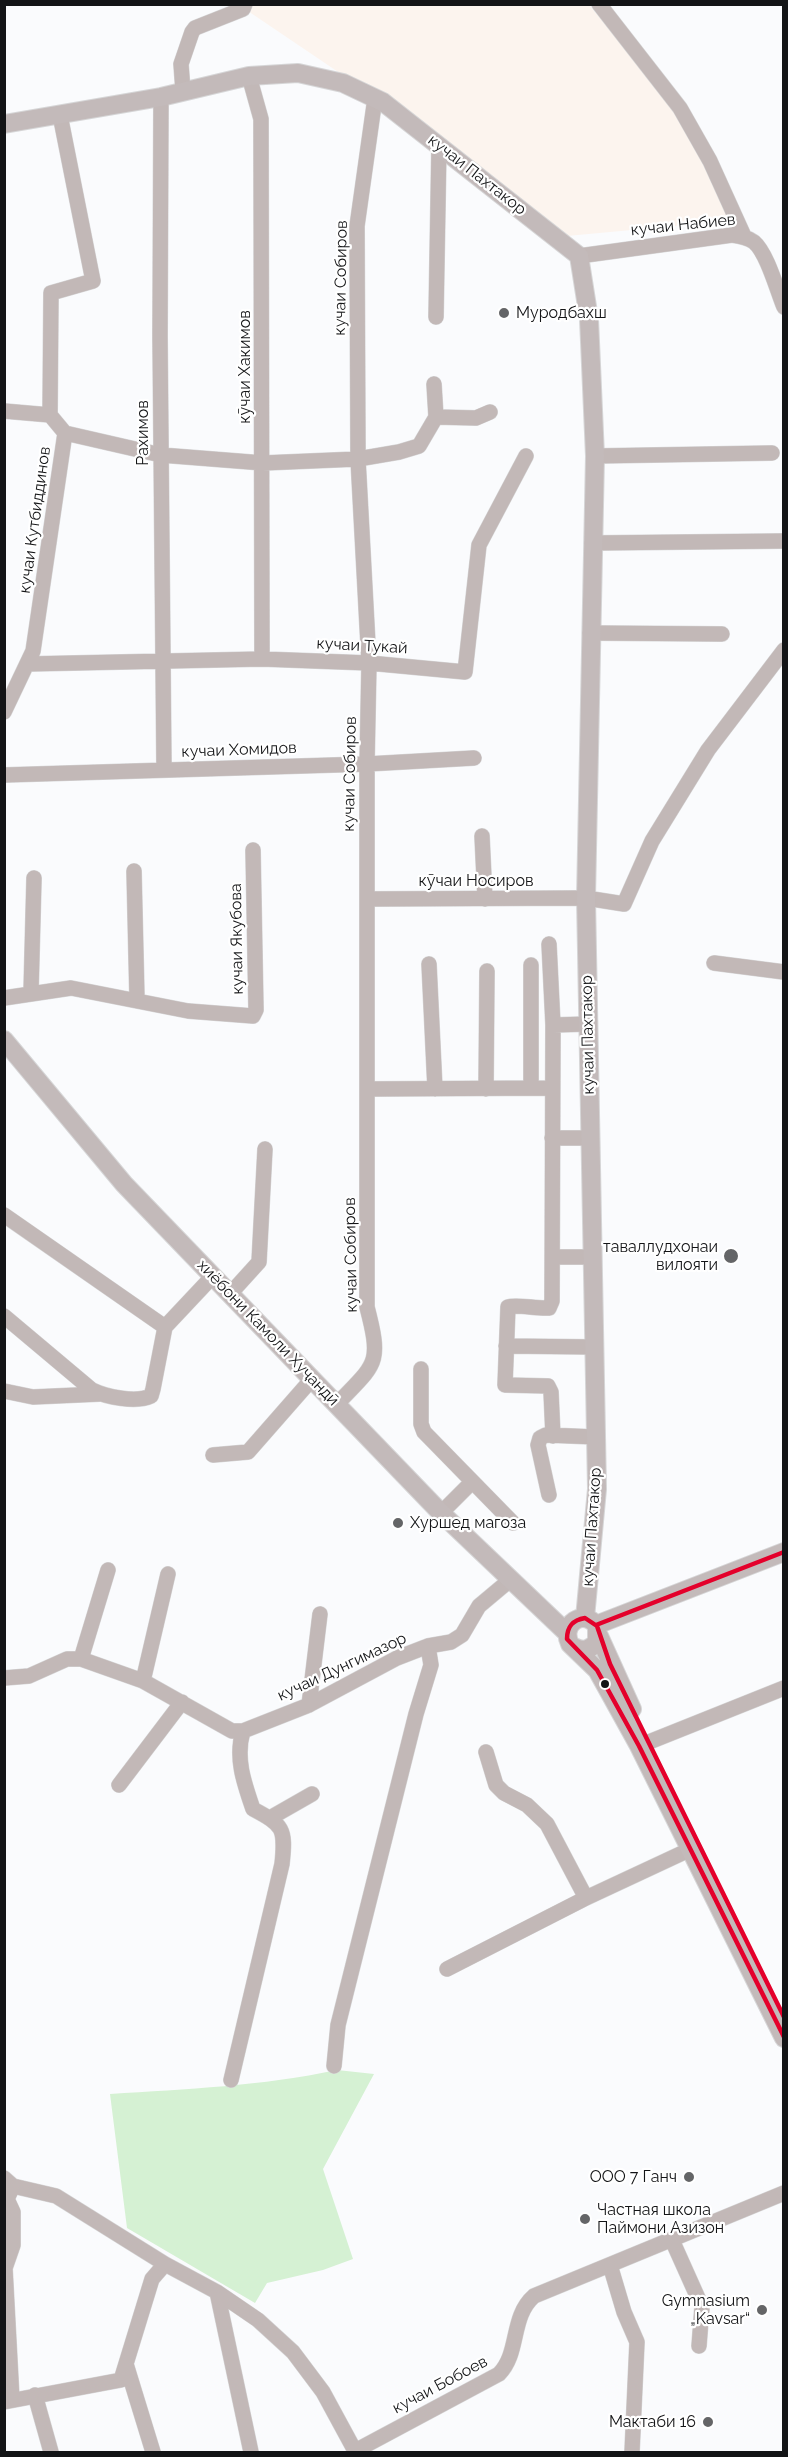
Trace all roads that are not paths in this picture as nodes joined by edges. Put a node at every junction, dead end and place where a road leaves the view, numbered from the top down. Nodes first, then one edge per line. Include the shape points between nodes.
1 (245, 4) edge
2 (599, 4) edge
3 (249, 76) junction
4 (183, 91) junction
5 (161, 97) junction
6 (375, 98) junction
7 (60, 116) junction
8 (4, 124) edge
9 (439, 145) junction
10 (744, 236) junction
11 (579, 256) junction
12 (783, 307) edge
13 (436, 317) dead end
14 (434, 384) dead end
15 (4, 411) edge
16 (490, 412) dead end
17 (50, 415) junction
18 (436, 417) junction
19 (65, 433) junction
20 (772, 453) dead end
21 (161, 455) junction
22 (526, 456) dead end
23 (595, 456) junction
24 (358, 459) junction
25 (263, 463) junction
26 (783, 542) edge
27 (592, 543) junction
28 (590, 633) junction
29 (722, 634) dead end
30 (783, 650) edge
31 (162, 659) junction
32 (262, 659) junction
33 (369, 663) junction
34 (27, 664) junction
35 (4, 712) edge
36 (474, 758) dead end
37 (367, 764) junction
38 (164, 770) junction
39 (4, 775) edge
40 (482, 836) dead end
41 (254, 850) dead end
42 (134, 871) dead end
43 (34, 878) dead end
44 (586, 898) junction
45 (367, 899) junction
46 (485, 899) junction
47 (549, 944) dead end
48 (714, 963) dead end
49 (429, 964) dead end
50 (531, 965) dead end
51 (486, 971) dead end
52 (783, 972) edge
53 (31, 992) junction
54 (4, 998) edge
55 (136, 999) junction
56 (588, 1024) junction
57 (553, 1025) junction
58 (5, 1042) edge
59 (531, 1088) junction
60 (552, 1088) junction
61 (367, 1089) junction
62 (435, 1089) junction
63 (486, 1089) junction
64 (552, 1138) junction
65 (590, 1138) junction
66 (265, 1149) dead end
67 (4, 1215) edge
68 (553, 1257) junction
69 (592, 1257) junction
70 (212, 1277) junction
71 (230, 1294) junction
72 (4, 1316) edge
73 (165, 1327) junction
74 (506, 1346) junction
75 (594, 1347) junction
76 (421, 1369) dead end
77 (312, 1379) junction
78 (4, 1391) edge
79 (100, 1394) junction
80 (337, 1404) junction
81 (553, 1436) junction
82 (596, 1437) junction
83 (213, 1455) dead end
84 (472, 1482) junction
85 (549, 1495) dead end
86 (441, 1513) junction
87 (513, 1523) dead end
88 (783, 1552) edge
89 (108, 1570) dead end
90 (168, 1574) dead end
91 (510, 1580) junction
92 (544, 1613) junction
93 (320, 1614) dead end
94 (590, 1624) junction
95 (570, 1640) junction
96 (428, 1646) junction
97 (81, 1659) junction
98 (4, 1678) edge
99 (143, 1682) junction
100 (783, 1688) edge
101 (182, 1702) junction
102 (309, 1705) junction
103 (243, 1731) junction
104 (644, 1744) junction
105 (486, 1752) dead end
106 (119, 1785) dead end
107 (312, 1794) dead end
108 (270, 1818) junction
109 (691, 1849) junction
110 (586, 1898) junction
111 (447, 1969) dead end
112 (783, 2018) edge
113 (783, 2038) edge
114 (334, 2066) dead end
115 (231, 2080) dead end
116 (9, 2182) edge
117 (783, 2193) edge
118 (672, 2240) junction
119 (165, 2264) junction
120 (610, 2265) junction
121 (217, 2292) junction
122 (699, 2346) dead end
123 (126, 2364) junction
124 (35, 2395) junction
125 (8, 2401) edge
126 (51, 2452) edge
127 (153, 2452) edge
128 (251, 2452) edge
129 (355, 2452) edge
130 (632, 2452) edge

1 - 4 street via 243,9 192,32 182,60
2 - 10 street via 680,108 710,161
3 - 4 main road, кучаи Пахтакор
3 - 6 main road, кучаи Пахтакор via 298,72 343,82
3 - 25 street, кӯчаи Хакимов via 261,119
4 - 5 main road, кучаи Пахтакор
5 - 7 main road, кучаи Пахтакор
5 - 21 street, Рахимов
6 - 9 main road, кучаи Пахтакор
6 - 24 street, кучаи Собиров via 357,226
7 - 8 main road, кучаи Пахтакор
7 - 17 street via 93,281 51,293
9 - 11 main road, кучаи Пахтакор
9 - 13 street
10 - 11 street, кучаи Набиев
10 - 12 street, кучаи Набиев via 762,254
11 - 23 main road, кучаи Пахтакор via 589,320
14 - 18 street
15 - 17 street
16 - 18 street via 476,418
17 - 19 street, кучаи Кутбиддинов
18 - 24 street via 419,446
19 - 21 street
19 - 34 street, кучаи Кутбиддинов via 33,651
20 - 23 street
21 - 25 street
21 - 31 street, Рахимов
22 - 33 street, кучаи Тукай via 479,545 465,672
23 - 27 main road, кучаи Пахтакор
24 - 25 street
24 - 33 street, кучаи Собиров
25 - 32 street, кӯчаи Хакимов
26 - 27 street
27 - 28 main road, кучаи Пахтакор
28 - 29 street
28 - 44 main road, кучаи Пахтакор
30 - 44 street, кӯчаи Носиров via 708,750 652,841 624,904
31 - 32 street, кучаи Тукай
31 - 34 street, кучаи Тукай
31 - 38 street, Рахимов
32 - 33 street, кучаи Тукай
33 - 37 street, кучаи Собиров
34 - 35 street, кучаи Кутбиддинов
36 - 37 street, кучаи Хомидов
37 - 38 street, кучаи Хомидов
37 - 45 street, кучаи Собиров
38 - 39 street, кучаи Хомидов
40 - 46 street
41 - 55 street, кучаи Якубова via 253,1016 188,1011
42 - 55 street
43 - 53 street
44 - 46 street, кӯчаи Носиров
44 - 56 main road, кучаи Пахтакор
45 - 46 street, кӯчаи Носиров
45 - 61 street, кучаи Собиров
47 - 57 street
48 - 52 street
49 - 62 street
50 - 59 street
51 - 63 street
53 - 54 street, кучаи Якубова
53 - 55 street, кучаи Якубова via 71,988
56 - 57 street
56 - 65 main road, кучаи Пахтакор
57 - 60 street
58 - 70 main road, хиёбони Камоли Хуҷандӣ via 124,1184
59 - 60 street
59 - 63 street
60 - 64 street
61 - 62 street
61 - 80 street, кучаи Собиров via 367,1307 376,1357
62 - 63 street
64 - 65 street
64 - 68 street
65 - 69 main road, кучаи Пахтакор
66 - 71 street via 259,1262
67 - 73 street
68 - 69 street
68 - 74 street via 549,1308 508,1307
69 - 75 main road, кучаи Пахтакор
70 - 71 main road, хиёбони Камоли Хуҷандӣ
70 - 73 street
71 - 77 main road, хиёбони Камоли Хуҷандӣ
72 - 79 street
73 - 79 street via 151,1396 143,1400
74 - 75 street
74 - 81 street via 505,1385 548,1386
75 - 82 main road, кучаи Пахтакор
76 - 84 street via 424,1432
77 - 80 main road, хиёбони Камоли Хуҷандӣ
77 - 83 street via 248,1452
78 - 79 street via 33,1397
80 - 86 main road, хиёбони Камоли Хуҷандӣ
81 - 82 street
81 - 85 street via 540,1438 538,1445
82 - 94 main road, кучаи Пахтакор
84 - 86 street
84 - 87 street
86 - 91 main road, хиёбони Камоли Хуҷандӣ
88 - 94 main road
89 - 97 street
90 - 99 street
91 - 92 main road, хиёбони Камоли Хуҷандӣ
91 - 96 street, кучаи Дунгимазор via 479,1606 462,1635
92 - 94 main road via 576,1615
92 - 95 main road, хиёбони Камоли Хуҷандӣ
93 - 102 street
94 - 95 main road via 570,1623
94 - 95 main road via 594,1646 584,1650
94 - 104 main road
95 - 104 main road, хиёбони Камоли Хуҷандӣ via 597,1670
96 - 102 street, кучаи Дунгимазор via 397,1658
96 - 114 street via 431,1665 338,2025
97 - 98 street via 67,1659 29,1676
97 - 99 street
99 - 101 street
100 - 104 street
101 - 103 street via 232,1731
101 - 106 street
102 - 103 street, кучаи Дунгимазор
103 - 108 street via 239,1745 242,1776 253,1809
104 - 109 main road
104 - 112 main road
105 - 110 street via 496,1785 547,1824
107 - 108 street
108 - 115 street via 277,1822 285,1840 282,1864
109 - 110 street
109 - 113 main road
110 - 111 street
116 - 119 street, кучаи Бобоев via 56,2196
116 - 125 street via 7,2199 13,2212 13,2245 5,2268
117 - 118 street, кучаи Бобоев
118 - 120 street, кучаи Бобоев
118 - 122 street via 702,2307
119 - 121 street, кучаи Бобоев
119 - 123 street via 152,2279
120 - 129 street, кучаи Бобоев via 525,2303 506,2367 499,2374
120 - 130 street via 637,2342
121 - 128 street
121 - 129 street, кучаи Бобоев via 258,2320 293,2352 323,2392
123 - 124 street via 121,2380
123 - 127 street
124 - 125 street
124 - 126 street

